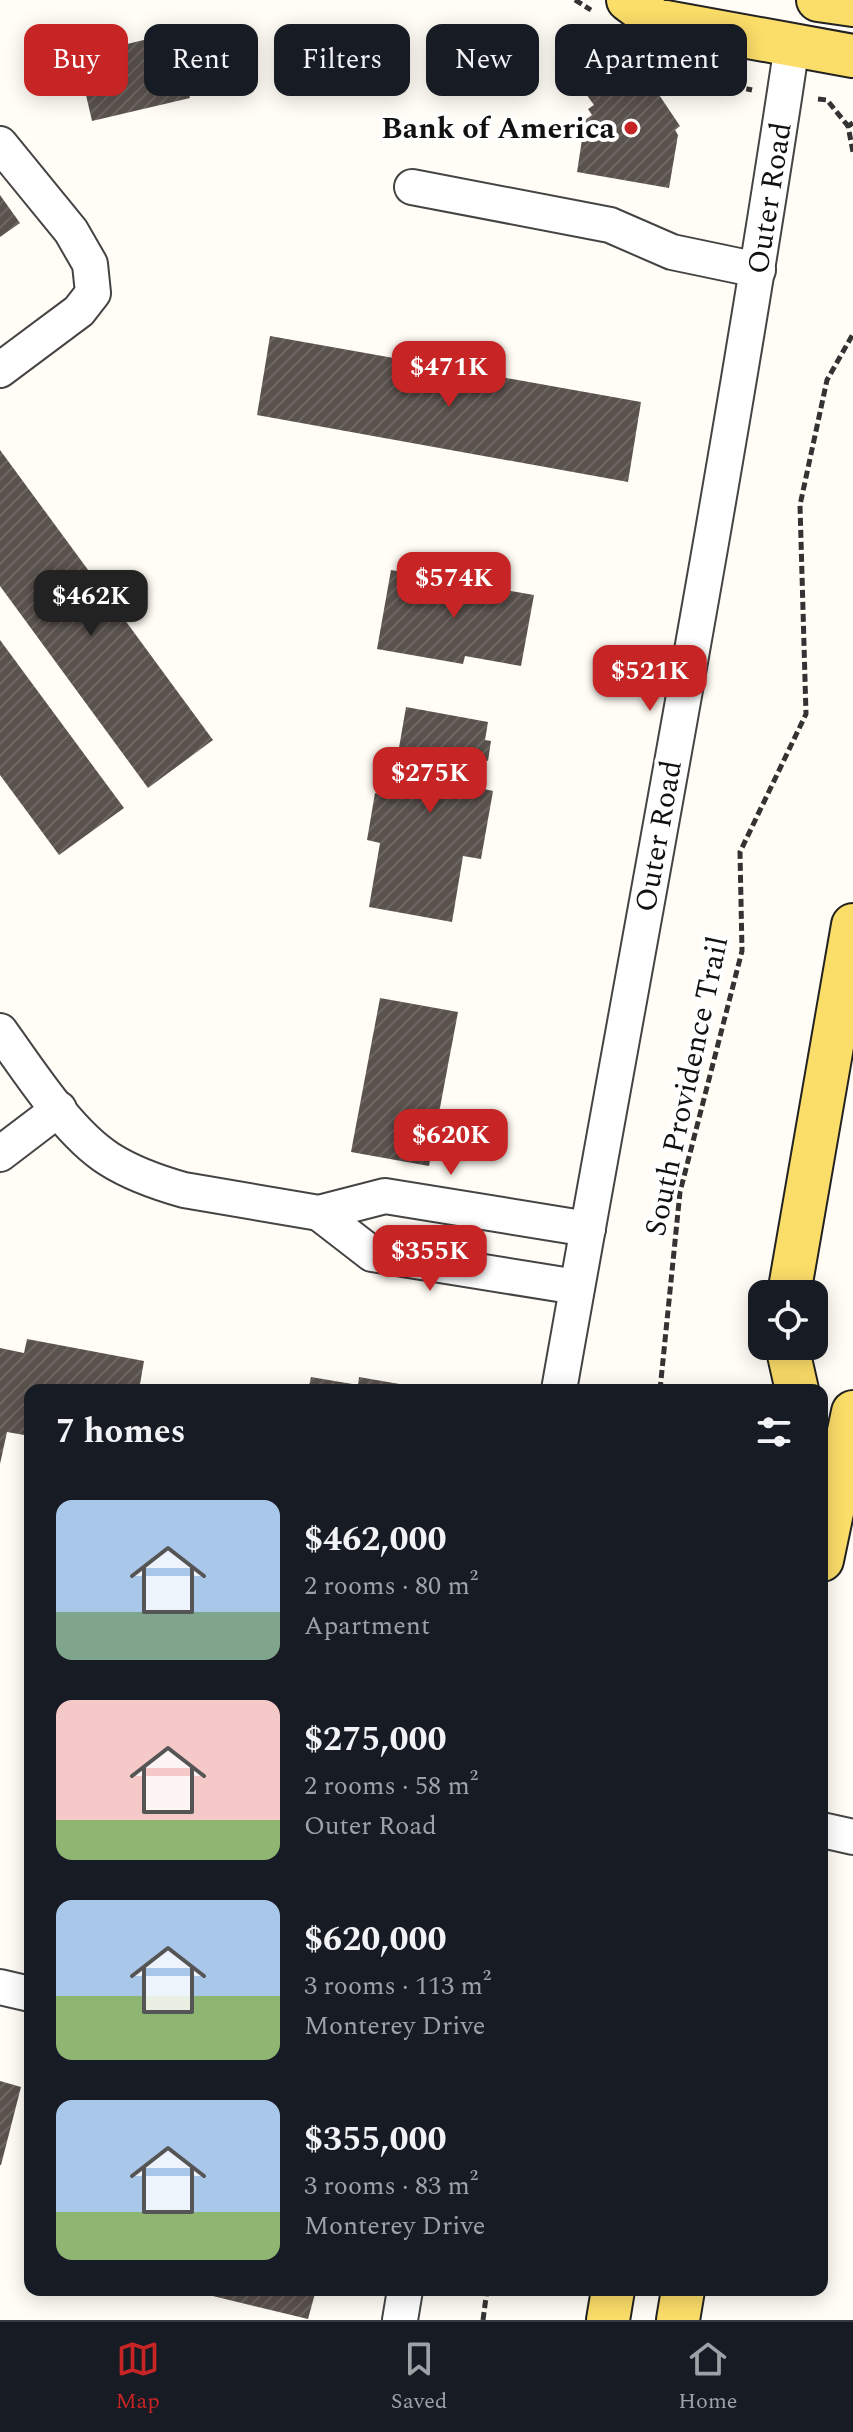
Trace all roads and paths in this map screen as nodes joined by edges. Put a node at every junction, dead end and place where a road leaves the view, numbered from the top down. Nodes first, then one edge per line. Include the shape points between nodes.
1 (628, 0) edge
2 (818, 0) edge
3 (853, 5) edge
4 (792, 45) junction
5 (853, 56) edge
6 (853, 123) edge
7 (0, 144) edge
8 (853, 152) edge
9 (412, 187) dead end
10 (758, 270) junction
11 (853, 334) edge
12 (0, 370) edge
13 (853, 925) edge
14 (0, 1031) edge
15 (59, 1109) junction
16 (0, 1154) edge
17 (319, 1213) junction
18 (588, 1229) junction
19 (791, 1280) edge
20 (577, 1287) junction
21 (777, 1360) edge
22 (790, 1360) edge
23 (560, 1384) edge
24 (661, 1384) edge
25 (773, 1384) edge
26 (796, 1384) edge
27 (853, 1412) edge
28 (828, 1531) edge
29 (828, 1831) edge
30 (853, 1837) edge
31 (0, 1987) edge
32 (24, 1993) edge
33 (404, 2296) edge
34 (486, 2296) edge
35 (612, 2296) edge
36 (682, 2296) edge
37 (400, 2320) edge
38 (483, 2320) edge
39 (608, 2320) edge
40 (678, 2320) edge

1 - 4 main road via 655,20
2 - 3 main road
4 - 5 main road
4 - 10 street, Outer Road
6 - 8 path via 848,126
7 - 12 street via 71,231 90,264 93,293 79,311
9 - 10 street via 610,225 672,252
10 - 18 street, Outer Road
11 - 24 path, South Providence Trail via 827,380 800,505 806,714 740,852 742,951 680,1192
13 - 19 main road
14 - 15 street
15 - 16 street
15 - 17 street via 79,1135 110,1159 163,1183
17 - 18 street via 385,1196
17 - 20 street via 372,1254
18 - 20 street, Outer Road
20 - 23 street, Outer Road
21 - 25 main road
22 - 26 main road
27 - 28 main road
29 - 30 street
31 - 32 street
33 - 37 street
34 - 38 path
35 - 39 main road
36 - 40 main road

